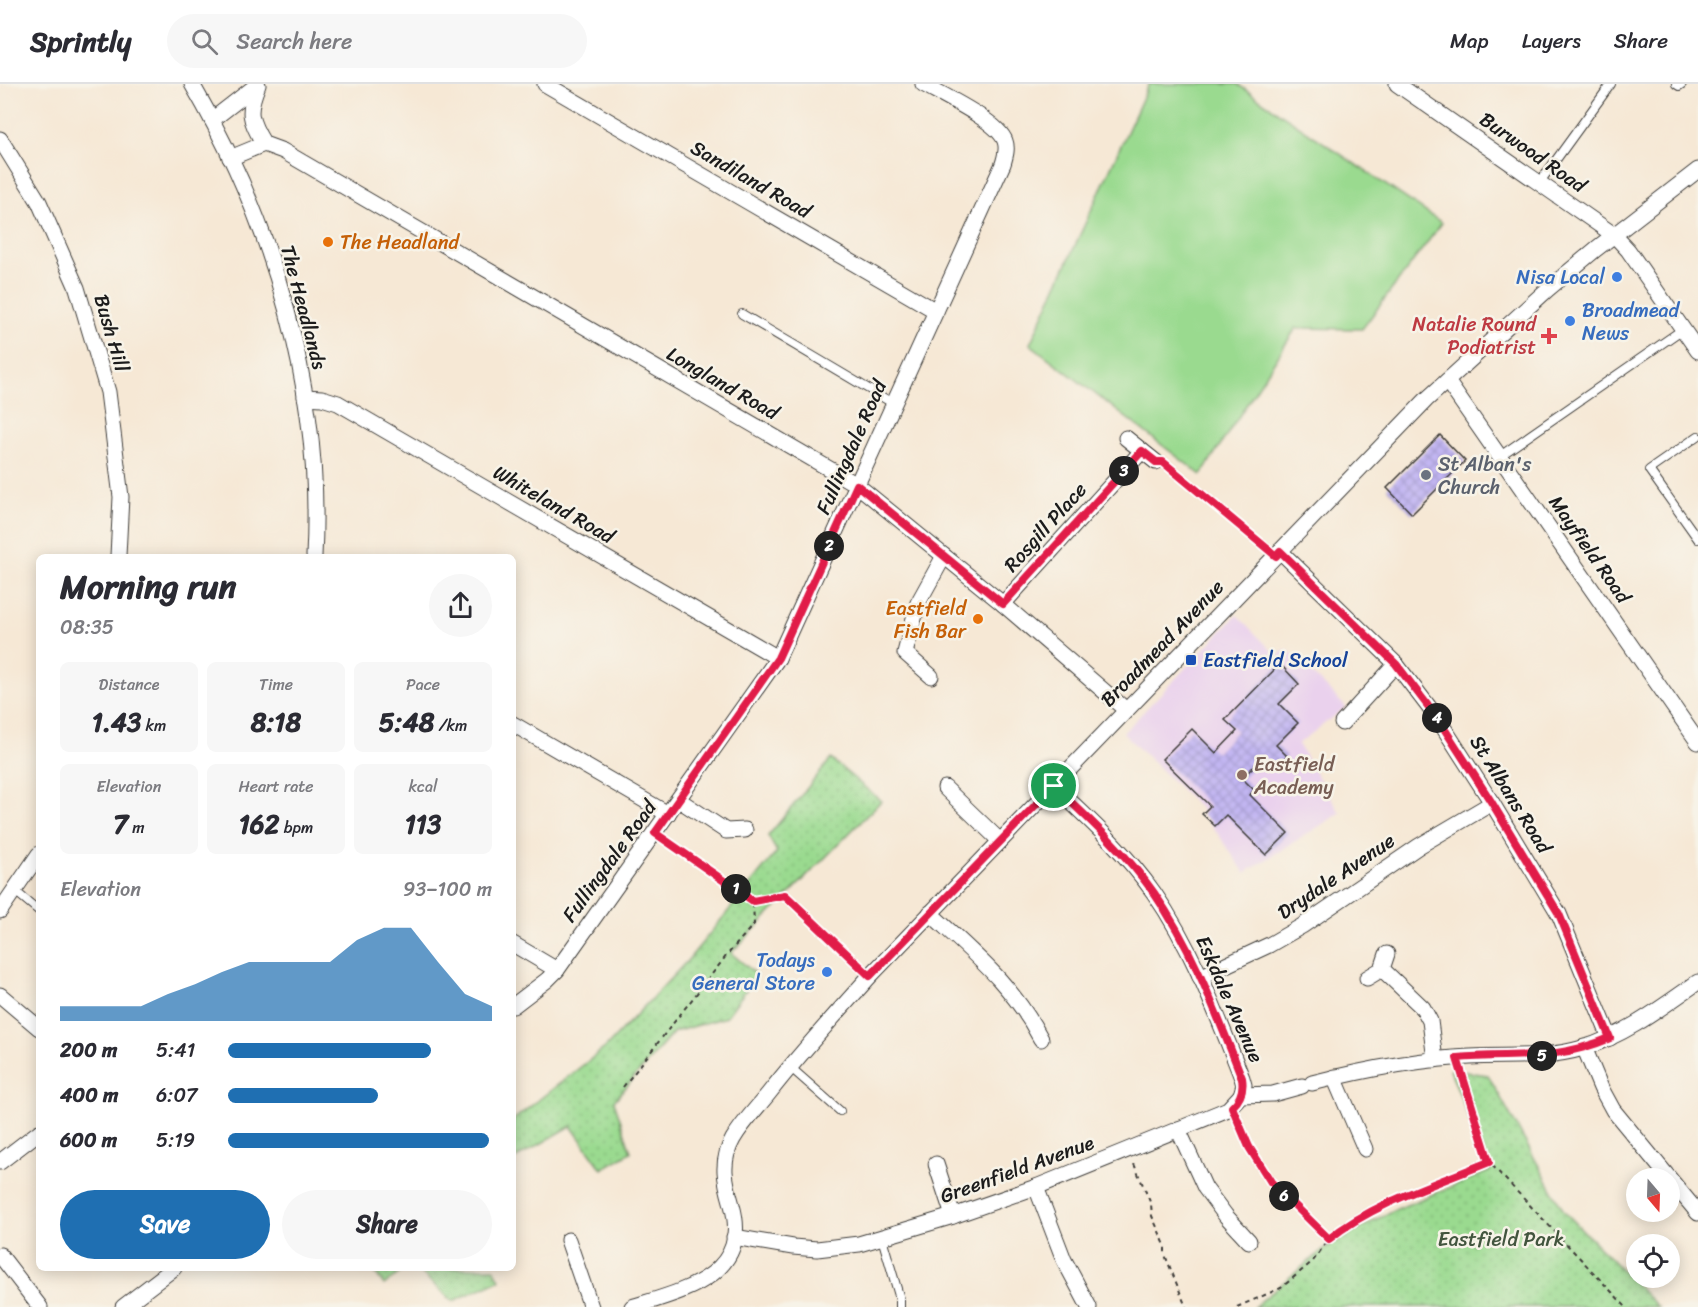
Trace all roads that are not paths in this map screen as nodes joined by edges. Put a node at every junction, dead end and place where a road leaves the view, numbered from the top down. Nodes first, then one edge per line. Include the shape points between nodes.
1 (192, 84) edge
2 (259, 84) edge
3 (545, 84) edge
4 (923, 84) edge
5 (1397, 84) edge
6 (1611, 84) edge
7 (1676, 84) edge
8 (1682, 84) edge
9 (212, 120) junction
10 (0, 139) edge
11 (264, 144) junction
12 (230, 158) junction
13 (1698, 170) edge
14 (1540, 182) junction
15 (1614, 235) junction
16 (936, 311) junction
17 (741, 314) dead end
18 (1683, 329) junction
19 (1698, 351) edge
20 (1446, 381) junction
21 (305, 396) junction
22 (894, 404) junction
23 (1698, 436) edge
24 (1126, 438) dead end
25 (1142, 451) junction
26 (1500, 456) junction
27 (1156, 462) road end
28 (857, 485) junction
29 (1698, 539) edge
30 (1278, 553) junction
31 (118, 554) edge
32 (314, 554) edge
33 (944, 556) junction
34 (1003, 604) junction
35 (778, 658) junction
36 (1396, 664) junction
37 (931, 676) dead end
38 (1126, 711) junction
39 (1341, 723) dead end
40 (516, 726) edge
41 (1698, 742) edge
42 (1054, 786) junction
43 (945, 788) dead end
44 (679, 800) junction
45 (1492, 803) junction
46 (668, 814) junction
47 (745, 830) dead end
48 (1000, 841) junction
49 (36, 859) edge
50 (15, 891) junction
51 (36, 908) edge
52 (0, 910) edge
53 (930, 913) junction
54 (516, 946) edge
55 (1387, 954) dead end
56 (1382, 969) junction
57 (557, 970) junction
58 (1200, 977) junction
59 (1367, 978) dead end
60 (1698, 982) edge
61 (0, 995) edge
62 (516, 1004) edge
63 (36, 1025) edge
64 (1610, 1038) junction
65 (1041, 1039) dead end
66 (1584, 1047) junction
67 (1435, 1060) junction
68 (790, 1067) junction
69 (1334, 1077) junction
70 (1236, 1101) junction
71 (840, 1111) dead end
72 (1178, 1129) junction
73 (36, 1133) edge
74 (1365, 1149) dead end
75 (0, 1162) edge
76 (936, 1164) dead end
77 (1036, 1187) junction
78 (1697, 1209) edge
79 (953, 1216) junction
80 (734, 1237) junction
81 (882, 1238) junction
82 (568, 1240) dead end
83 (1249, 1241) dead end
84 (0, 1255) edge
85 (170, 1271) edge
86 (668, 1302) edge
87 (40, 1307) edge
88 (123, 1307) edge
89 (591, 1307) edge
90 (632, 1307) edge
91 (900, 1307) edge
92 (1089, 1307) edge

1 - 9 street, The Headlands
2 - 9 street
2 - 11 street via 250,111 254,129
3 - 16 street, Sandiland Road
4 - 16 street, Fullingdale Road via 996,127 1006,146 1003,164
5 - 14 street, Burwood Road
6 - 14 lane
7 - 8 lane
9 - 12 street, The Headlands
10 - 31 street, Bush Hill via 39,202 77,288 108,392 121,496
11 - 12 street
11 - 28 street, Longland Road via 283,151
12 - 21 street, The Headlands via 279,282
13 - 15 street, Broadmead Avenue
14 - 15 street, Burwood Road
15 - 18 street, Burwood Road
15 - 20 street, Broadmead Avenue
16 - 22 street, Fullingdale Road
17 - 22 lane
18 - 19 street, Burwood Road
18 - 26 lane
20 - 26 street, Mayfield Road
20 - 30 street, Broadmead Avenue
21 - 32 street, The Headlands via 314,494
21 - 35 street, Whiteland Road via 338,403
22 - 28 street, Fullingdale Road
23 - 29 lane via 1649,470
24 - 25 street
25 - 27 street
25 - 34 street, Rosgill Place
26 - 41 street, Mayfield Road
28 - 33 street, Longland Road
28 - 35 street, Fullingdale Road
30 - 36 street, St Albans Road
30 - 38 street, Broadmead Avenue
33 - 34 street, Longland Road
33 - 37 street via 918,603 906,653
34 - 38 street, Longland Road
35 - 44 street, Fullingdale Road
36 - 39 street
36 - 45 street, St Albans Road via 1438,719
38 - 42 street, Broadmead Avenue
40 - 46 street
42 - 48 street, Broadmead Avenue
42 - 58 street, Eskdale Avenue via 1138,872 1172,921
43 - 48 street
44 - 46 street, Fullingdale Road
44 - 47 street via 726,831
45 - 58 street, Drydale Avenue via 1419,846 1302,926
45 - 64 street, St Albans Road via 1559,914
46 - 57 street, Fullingdale Road
48 - 53 street, Broadmead Avenue
49 - 50 street
50 - 51 lane
50 - 52 street
53 - 65 street via 1007,986
53 - 68 street, Broadmead Avenue
54 - 57 street
55 - 56 street
56 - 59 street
56 - 67 street via 1423,1008 1430,1021
57 - 62 street, Fullingdale Road
58 - 70 street, Eskdale Avenue via 1242,1078 1244,1085
60 - 64 street, Greenfield Avenue
61 - 63 street
64 - 66 street, Greenfield Avenue
66 - 67 street, Greenfield Avenue via 1545,1056
66 - 78 street via 1613,1110
67 - 69 street, Greenfield Avenue
68 - 71 lane
68 - 80 street, Broadmead Avenue via 728,1148 724,1174 735,1218
69 - 70 street, Greenfield Avenue
69 - 74 street
70 - 72 street, Greenfield Avenue
72 - 77 street, Greenfield Avenue
72 - 83 street via 1205,1188
73 - 75 street
76 - 79 street
77 - 79 street, Greenfield Avenue
77 - 92 street via 1064,1260
79 - 81 street, Greenfield Avenue
80 - 81 street, Greenfield Avenue via 817,1249
80 - 86 street via 724,1260 707,1280
81 - 91 lane
82 - 89 street
84 - 87 street
85 - 88 street
86 - 90 street

